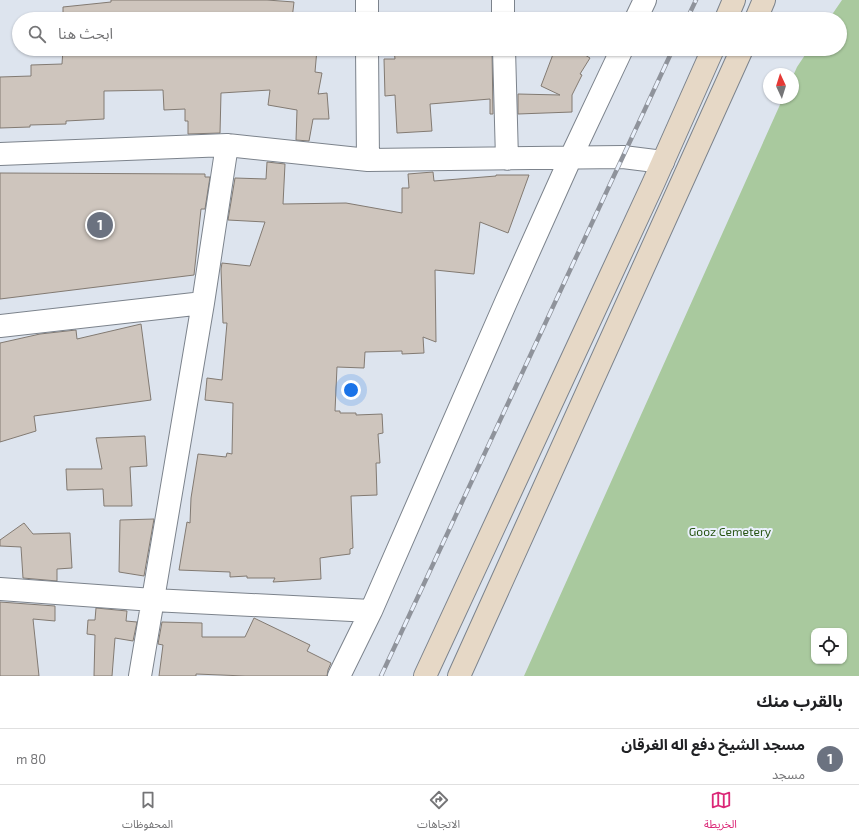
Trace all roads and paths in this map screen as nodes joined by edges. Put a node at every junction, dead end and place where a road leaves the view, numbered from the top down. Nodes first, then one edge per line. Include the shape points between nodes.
1 (367, 0) edge
2 (503, 0) edge
3 (645, 0) edge
4 (734, 0) edge
5 (764, 0) edge
6 (367, 12) edge
7 (503, 12) edge
8 (639, 12) edge
9 (729, 12) edge
10 (759, 12) edge
11 (367, 56) edge
12 (504, 56) edge
13 (619, 56) edge
14 (710, 56) edge
15 (739, 56) edge
16 (227, 145) junction
17 (0, 154) edge
18 (571, 158) junction
19 (506, 159) junction
20 (368, 160) junction
21 (663, 162) junction
22 (203, 303) junction
23 (0, 326) edge
24 (0, 589) edge
25 (153, 600) junction
26 (371, 611) junction
27 (140, 676) edge
28 (339, 676) edge
29 (425, 676) edge
30 (459, 676) edge

1 - 6 street
2 - 7 street
3 - 8 street
4 - 9 main road
5 - 10 main road
11 - 20 street
12 - 19 street
13 - 18 street
14 - 21 main road
15 - 30 main road
16 - 17 street
16 - 20 street
16 - 22 street
18 - 19 street
18 - 21 street via 623,157
18 - 26 street
19 - 20 street
21 - 29 main road
22 - 23 street
22 - 25 street
24 - 25 street
25 - 26 street
25 - 27 street
26 - 28 street

